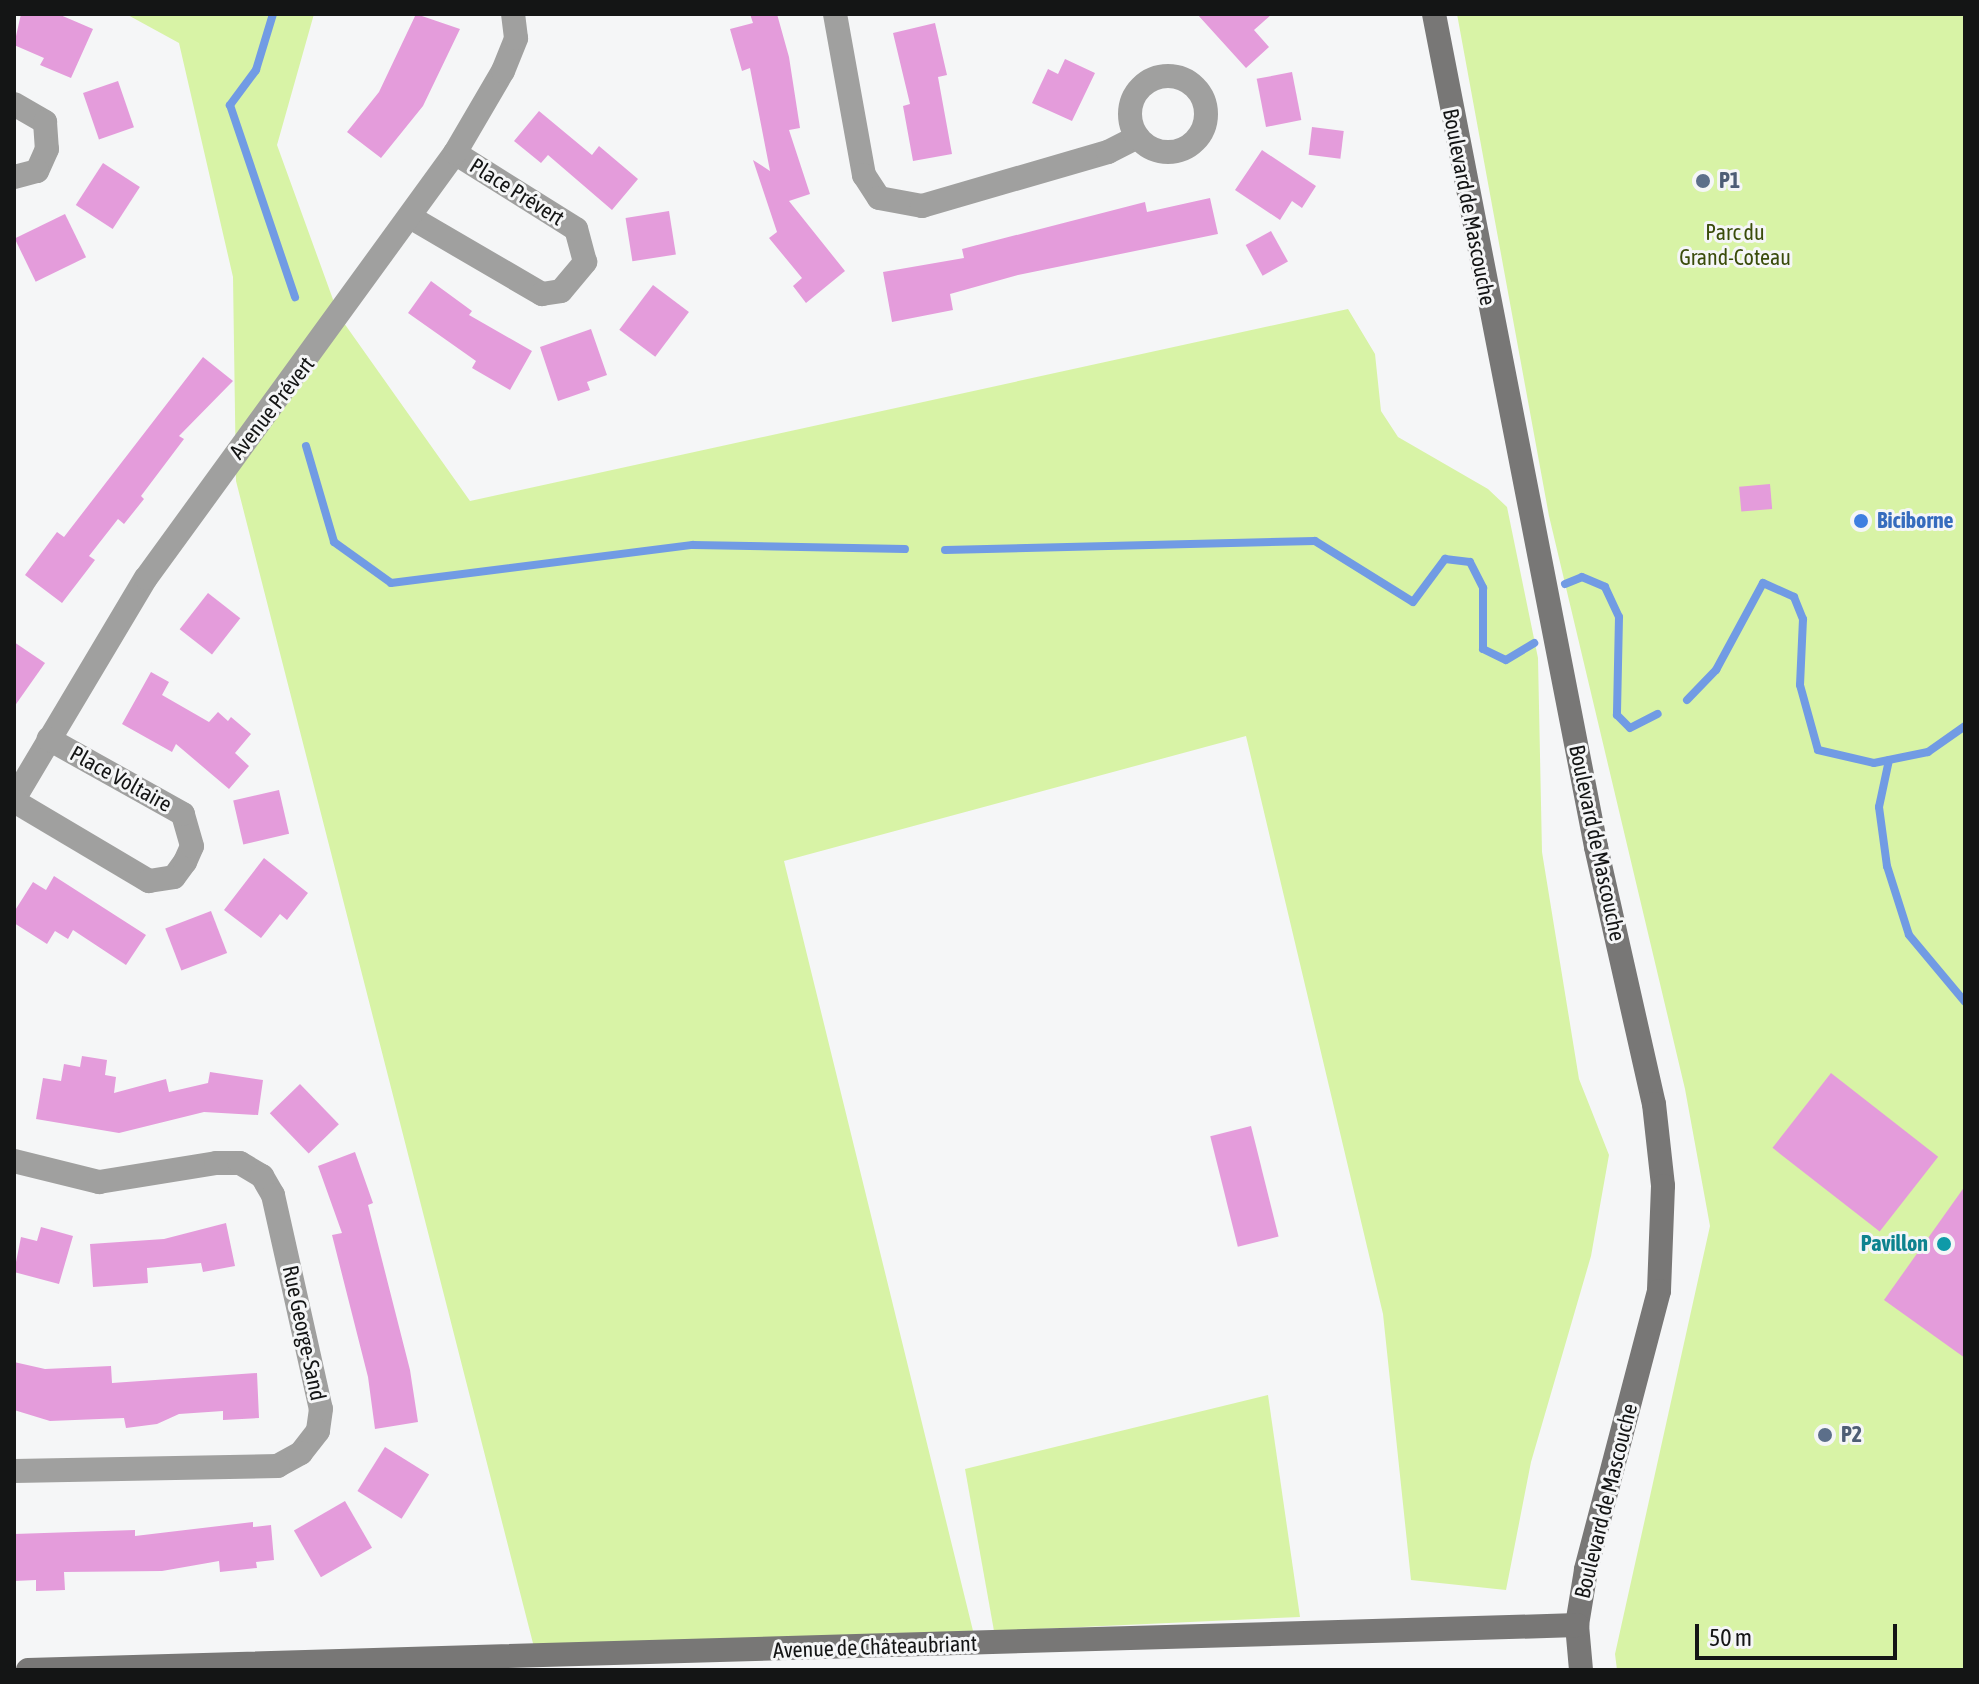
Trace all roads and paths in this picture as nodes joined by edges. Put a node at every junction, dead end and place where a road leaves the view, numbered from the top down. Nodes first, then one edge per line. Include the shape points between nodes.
1 (513, 14) edge
2 (835, 14) edge
3 (1434, 14) edge
4 (14, 104) edge
5 (1137, 137) dead end
6 (455, 153) junction
7 (14, 177) edge
8 (410, 217) junction
9 (49, 739) junction
10 (24, 759) edge
11 (14, 800) edge
12 (14, 1161) edge
13 (14, 1471) edge
14 (1577, 1625) junction
15 (28, 1670) edge
16 (1581, 1670) edge

1 - 6 street, Avenue Prévert via 516,38 503,71
2 - 5 street via 864,175 879,198 922,206 1108,152
3 - 14 street, Boulevard de Mascouche via 1596,847 1654,1104 1663,1186 1659,1291 1586,1570
4 - 7 street via 45,122 47,149 37,171
6 - 8 street, Avenue Prévert
6 - 8 street, Place Prévert via 576,229 585,262 561,291 542,294
8 - 9 street, Avenue Prévert via 146,578
9 - 10 street, Avenue Prévert
9 - 11 street, Place Voltaire via 183,814 192,846 185,862 174,877 149,881
10 - 11 street, Avenue Prévert
12 - 13 street, Rue George-Sand via 99,1182 216,1163 240,1163 262,1176 273,1195 321,1409 318,1431 310,1442 278,1466
14 - 15 street, Avenue de Châteaubriant
14 - 16 street, Boulevard de Mascouche

